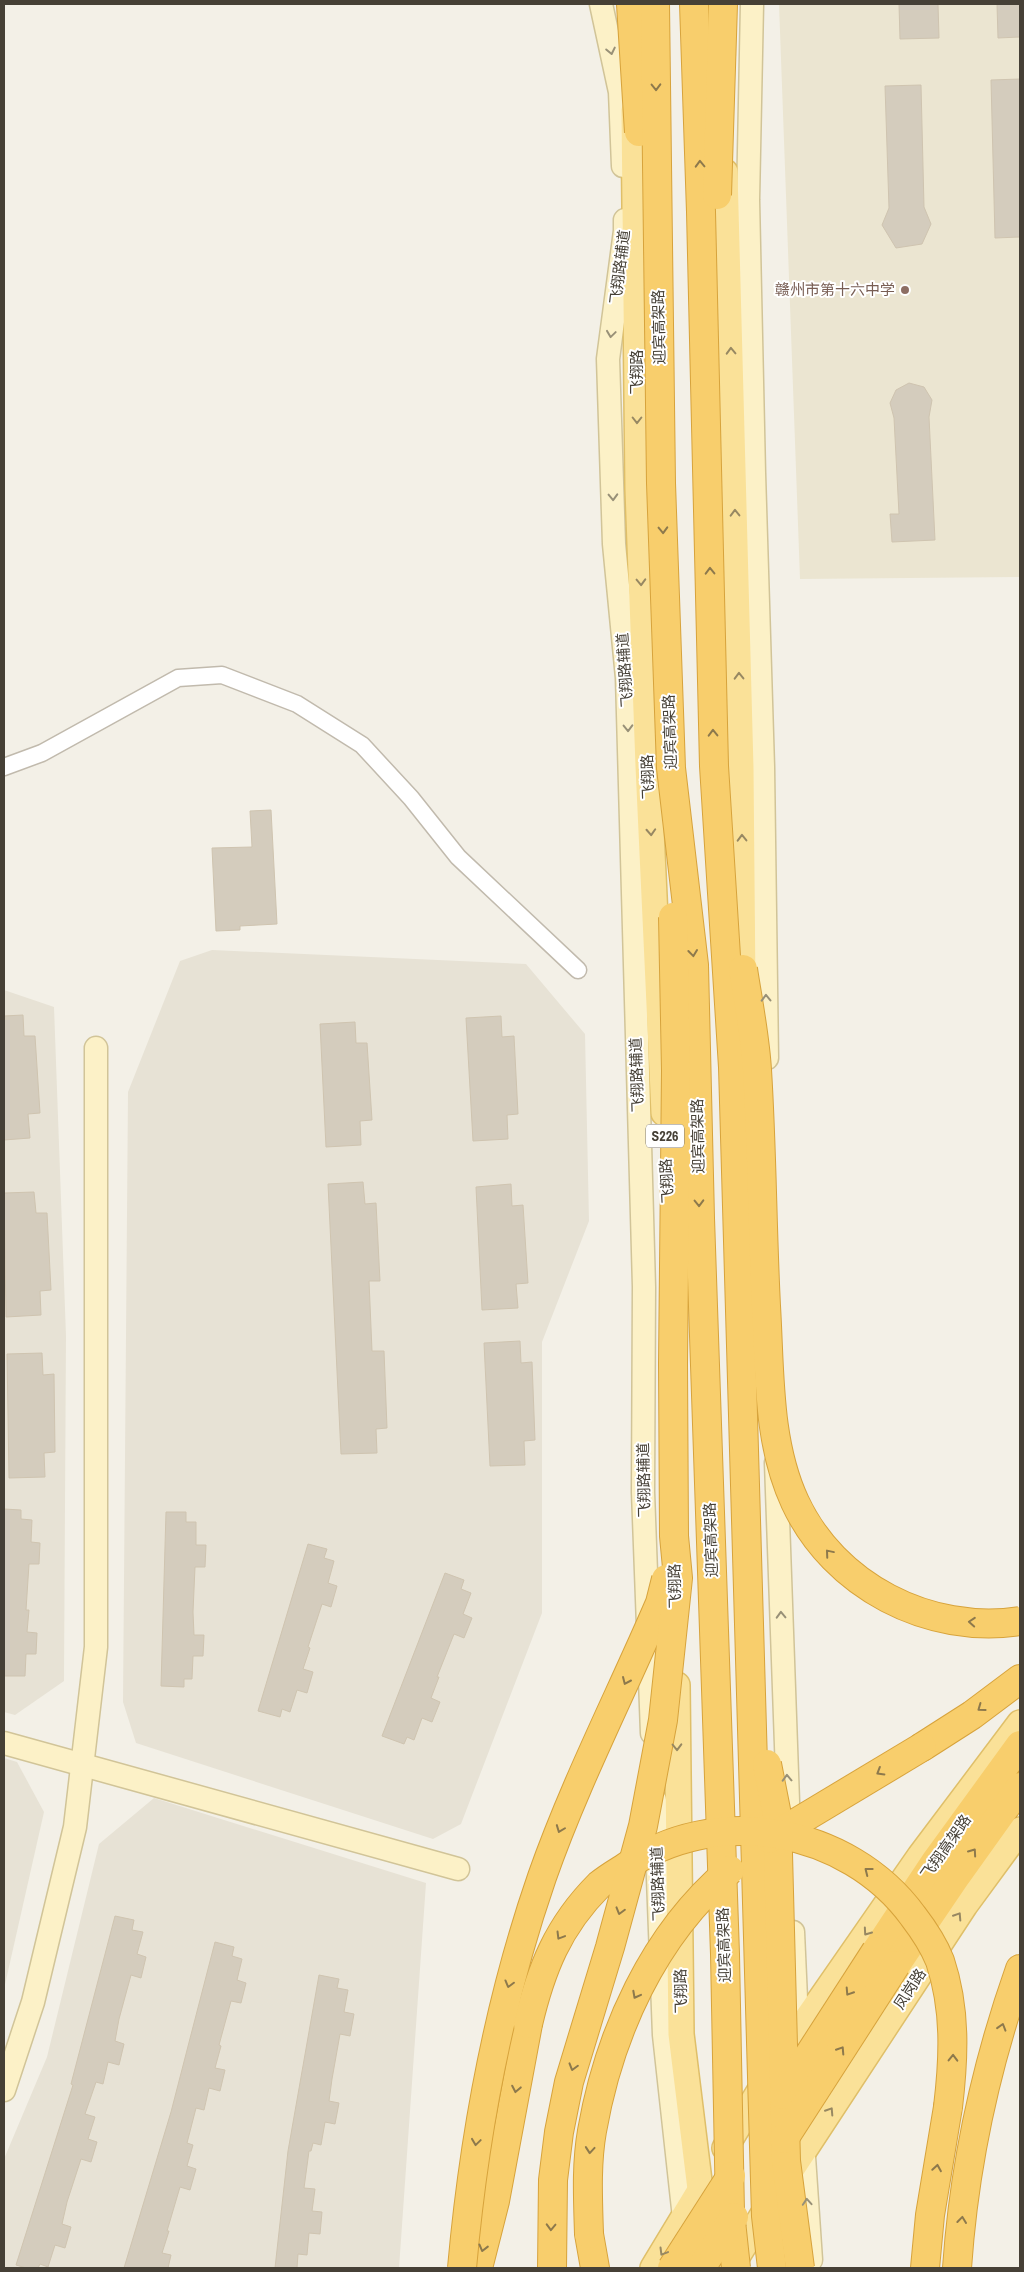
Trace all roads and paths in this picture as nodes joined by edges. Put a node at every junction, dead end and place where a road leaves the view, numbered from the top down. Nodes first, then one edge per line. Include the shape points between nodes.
1 (601, 4) edge
2 (632, 4) edge
3 (655, 4) edge
4 (694, 4) edge
5 (716, 4) edge
6 (723, 4) edge
7 (752, 4) edge
8 (708, 478) junction
9 (661, 483) junction
10 (714, 766) junction
11 (4, 767) edge
12 (671, 768) junction
13 (578, 970) dead end
14 (96, 1048) dead end
15 (674, 1536) junction
16 (1020, 1621) edge
17 (1020, 1679) edge
18 (752, 1687) junction
19 (1020, 1723) edge
20 (4, 1743) edge
21 (1020, 1745) edge
22 (82, 1765) junction
23 (1020, 1787) edge
24 (1020, 1830) edge
25 (458, 1869) dead end
26 (886, 1958) junction
27 (1020, 1969) edge
28 (798, 2031) junction
29 (779, 2058) junction
30 (4, 2090) edge
31 (804, 2152) junction
32 (780, 2187) junction
33 (700, 2190) junction
34 (684, 2218) junction
35 (462, 2268) edge
36 (478, 2268) edge
37 (552, 2268) edge
38 (595, 2268) edge
39 (653, 2268) edge
40 (672, 2268) edge
41 (689, 2268) edge
42 (701, 2268) edge
43 (706, 2268) edge
44 (730, 2268) edge
45 (736, 2268) edge
46 (772, 2268) edge
47 (787, 2268) edge
48 (800, 2268) edge
49 (812, 2268) edge
50 (925, 2268) edge
51 (957, 2268) edge

1 -> 34 street, 飞翔路辅道 via 620,92 626,231 608,359 614,544 627,678 644,1287 643,1492 664,2035
2 - 9 highway, bridge
2 -> 33 main road, 飞翔路 / S226 via 638,489 671,1278 681,2034
3 -> 9 highway, 迎宾高架路, bridge
8 -> 4 highway, bridge
29 -> 5 main road via 746,1275 741,759 727,215
6 - 8 highway, bridge
28 -> 7 street via 769,1272 763,767 748,200
10 -> 8 highway, bridge
9 -> 12 highway, 迎宾高架路, bridge
16 -> 10 highway, bridge via 953,1621 893,1602 863,1584 835,1560 810,1530 794,1501 782,1465 771,1401 757,1068
10 - 18 highway, bridge via 733,1067
11 - 13 street via 42,753 178,678 222,674 297,704 362,745 411,798 458,857
12 - 15 highway, bridge via 676,1071
12 -> 45 highway, 迎宾高架路, bridge via 694,965 730,2212
14 - 22 street via 96,1647
15 -> 35 highway, bridge via 660,1603 575,1793 513,1968 479,2120
15 -> 37 highway, bridge via 678,1578 662,1720 643,1826 577,2055 559,2132 553,2180
17 -> 38 highway, bridge via 922,1747 755,1848 717,1880 686,1915 654,1961 627,2011 604,2075 592,2133 587,2184 589,2234
18 - 46 highway, bridge via 766,2216
18 - 48 highway, bridge via 778,1815 786,2161
19 -> 28 main road via 920,1856
20 - 22 street
21 - 26 highway, 飞翔高架路 via 935,1862
22 - 25 street
22 - 30 street via 74,1827 33,2002
26 -> 23 highway, 飞翔高架路 via 957,1875
31 -> 24 main road, 凤岗路 via 965,1905
26 -> 40 highway, bridge
42 -> 26 highway, bridge
51 -> 27 highway via 968,2170 981,2104
28 - 29 main road
28 - 31 street
29 - 32 main road
29 - 33 main road
31 - 32 main road, 凤岗路
49 -> 31 street
32 - 44 main road, 凤岗路
32 - 47 main road
33 - 34 main road
33 - 43 main road, 飞翔路 / S226
34 -> 39 main road
34 - 41 street, 飞翔路辅道
50 -> 36 highway, bridge via 953,2067 950,1998 939,1960 902,1900 853,1860 831,1848 796,1837 732,1830 660,1846 633,1861 601,1884 562,1932 547,1958 536,1992 495,2201

